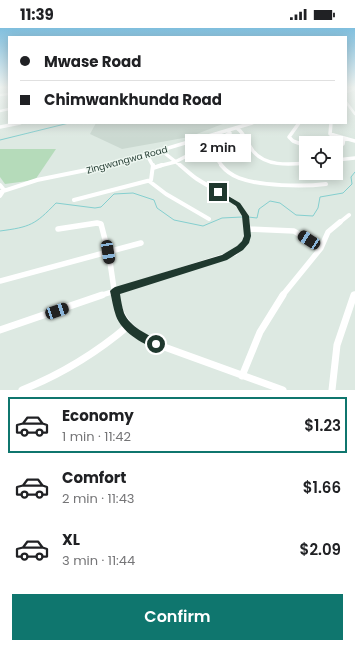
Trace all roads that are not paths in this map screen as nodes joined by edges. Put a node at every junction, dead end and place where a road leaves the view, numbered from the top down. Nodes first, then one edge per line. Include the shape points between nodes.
1 (347, 104) edge
2 (355, 114) edge
3 (15, 124) edge
4 (250, 124) edge
5 (298, 124) edge
6 (331, 124) edge
7 (0, 127) edge
8 (238, 129) junction
9 (344, 138) junction
10 (355, 141) edge
11 (212, 143) junction
12 (299, 143) edge
13 (343, 144) edge
14 (162, 151) junction
15 (146, 155) junction
16 (355, 158) edge
17 (343, 159) edge
18 (175, 162) junction
19 (299, 163) edge
20 (153, 168) junction
21 (149, 181) junction
22 (326, 184) dead end
23 (1, 188) edge
24 (0, 196) edge
25 (74, 200) dead end
26 (349, 215) dead end
27 (209, 219) dead end
28 (58, 229) dead end
29 (248, 229) junction
30 (141, 243) dead end
31 (321, 248) junction
32 (108, 252) junction
33 (0, 281) edge
34 (115, 291) junction
35 (355, 294) edge
36 (128, 326) junction
37 (0, 330) edge
38 (242, 376) junction
39 (22, 390) edge
40 (283, 390) edge
41 (332, 390) edge

1 - 2 street
3 - 7 street
4 - 8 street, Zingwangwa Road
5 - 12 street via 289,137
6 - 9 street via 329,133
8 - 11 street
8 - 14 street, Zingwangwa Road
8 - 19 street via 244,134 253,151 262,158 283,164
9 - 10 street
9 - 13 street
11 - 18 street
11 - 22 street via 214,156 221,167 244,180
14 - 15 street, Zingwangwa Road
14 - 18 street
15 - 20 street
15 - 23 street, Zingwangwa Road via 101,168
16 - 17 street
18 - 20 street
18 - 29 street via 238,205 246,216
20 - 21 street via 152,179
21 - 25 street
21 - 27 street
23 - 24 street
26 - 31 street via 328,232
28 - 32 street via 100,223
29 - 31 street via 294,231
29 - 34 street via 245,243 235,253
30 - 32 street
31 - 38 street via 270,314
32 - 33 street
32 - 34 street
34 - 36 street via 120,315
34 - 37 street
35 - 41 street via 337,345
36 - 38 street via 156,344
36 - 39 street via 84,362
38 - 40 street

